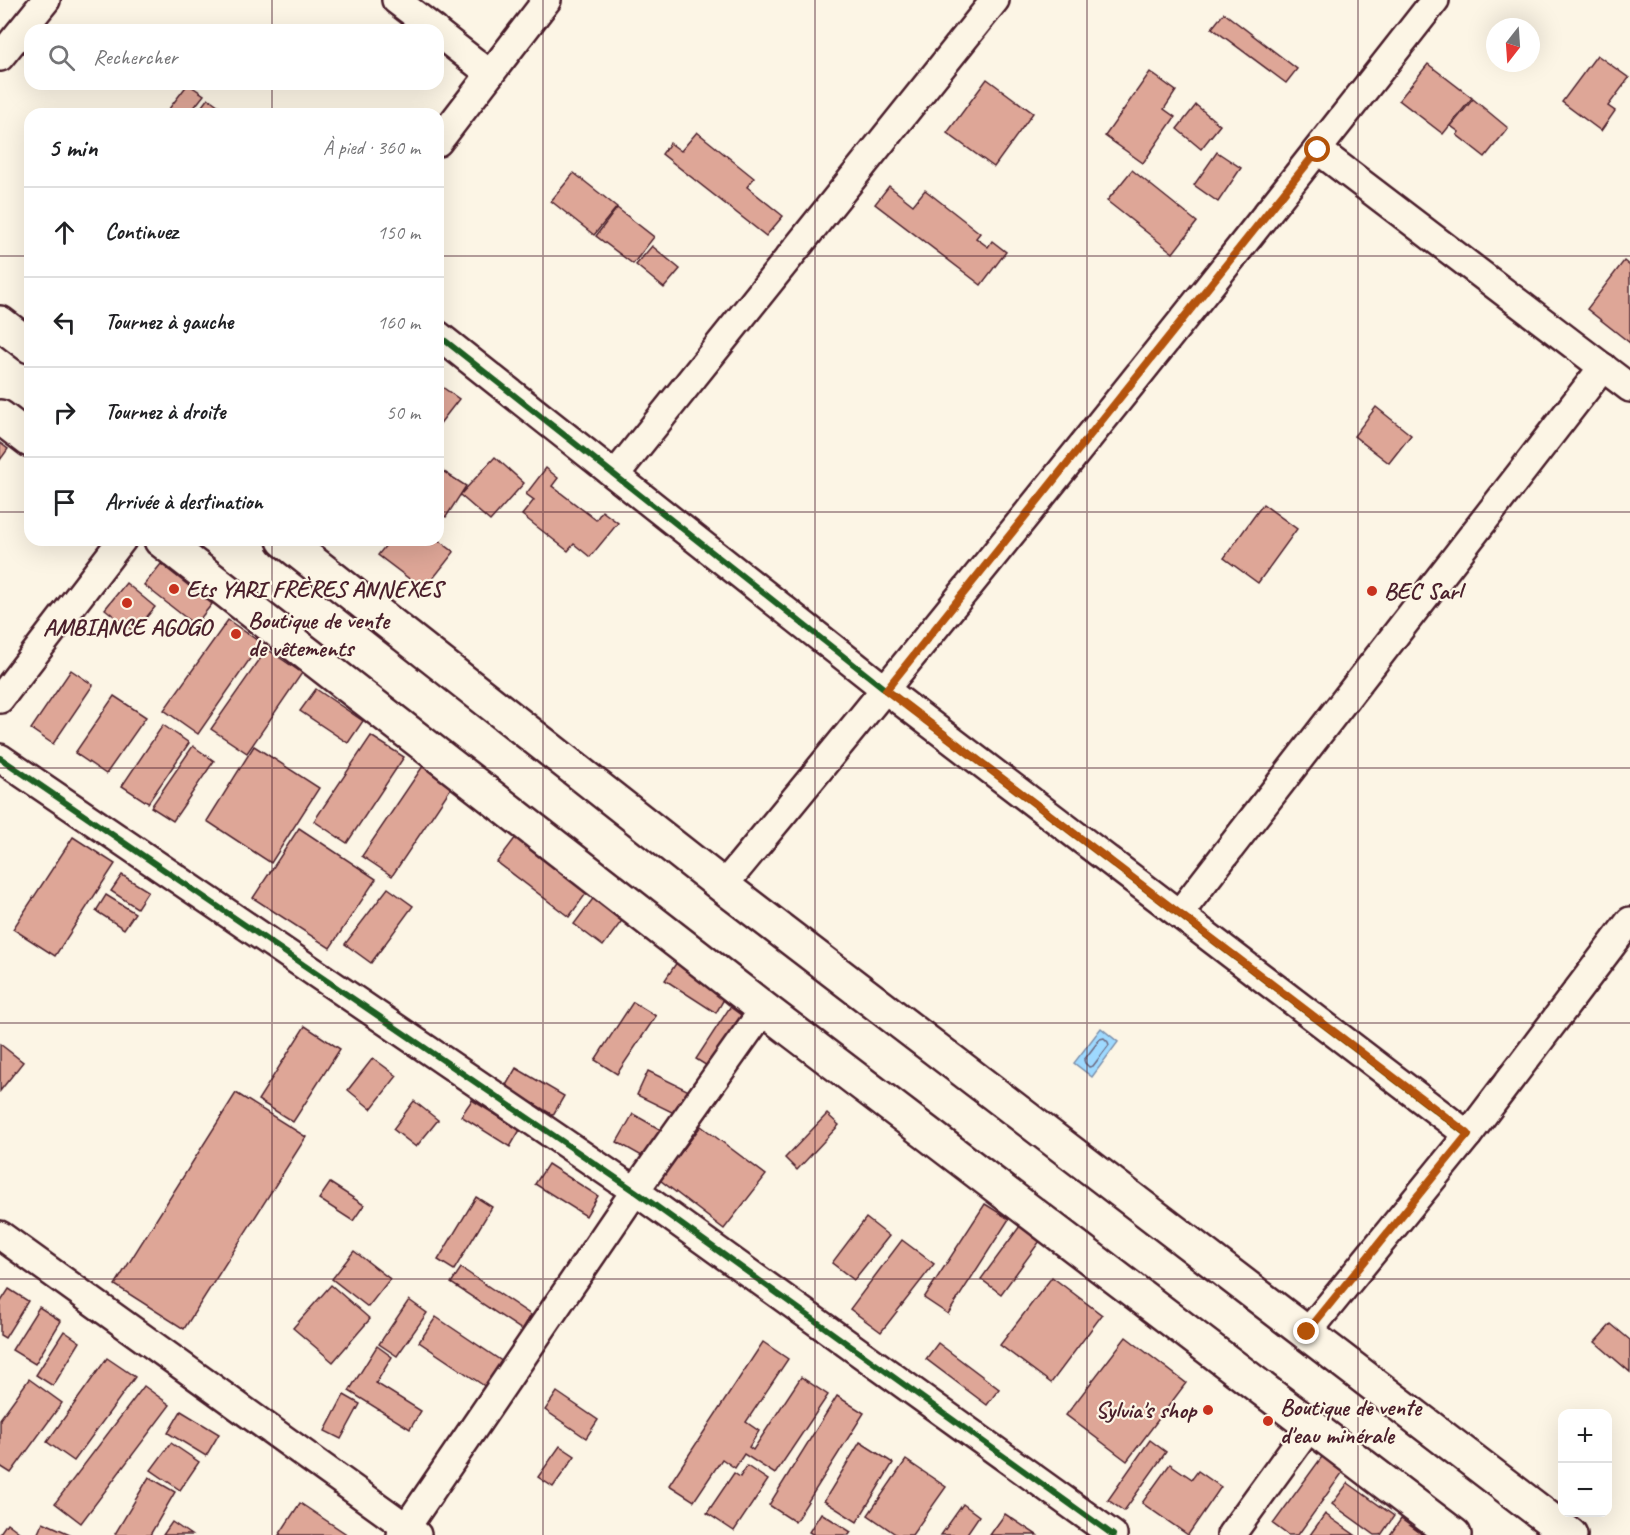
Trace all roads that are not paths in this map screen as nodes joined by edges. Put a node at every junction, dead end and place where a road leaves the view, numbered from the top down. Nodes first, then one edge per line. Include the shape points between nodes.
1 (46, 0) edge
2 (396, 0) edge
3 (547, 0) edge
4 (995, 0) edge
5 (1435, 0) edge
6 (27, 24) edge
7 (427, 24) edge
8 (24, 27) edge
9 (444, 37) edge
10 (0, 57) edge
11 (490, 74) junction
12 (444, 134) edge
13 (1318, 150) junction
14 (0, 323) edge
15 (444, 340) edge
16 (24, 341) edge
17 (1603, 367) junction
18 (1630, 388) edge
19 (0, 417) edge
20 (24, 435) edge
21 (615, 475) junction
22 (117, 546) edge
23 (169, 546) edge
24 (292, 546) edge
25 (886, 690) junction
26 (0, 699) edge
27 (0, 758) edge
28 (723, 885) junction
29 (1179, 914) junction
30 (1630, 921) edge
31 (764, 1009) junction
32 (1468, 1134) junction
33 (635, 1191) junction
34 (0, 1235) edge
35 (1307, 1332) junction
36 (1310, 1426) junction
37 (408, 1532) edge
38 (1113, 1535) edge
39 (1231, 1535) edge
40 (1454, 1535) edge
41 (1570, 1535) edge

1 - 6 street
2 - 7 street
3 - 11 street
4 - 21 street
5 - 13 street
8 - 10 street
9 - 11 street
11 - 12 street
13 - 17 street
13 - 25 street
14 - 16 main road
15 - 21 street
17 - 18 street
17 - 29 street
19 - 20 main road
21 - 25 street
22 - 26 street
23 - 31 main road
24 - 28 main road
25 - 28 street
25 - 29 street
27 - 33 street
28 - 35 main road
29 - 32 street
30 - 32 street
31 - 33 street
31 - 36 main road
32 - 35 street
33 - 37 street
33 - 38 street
34 - 37 street
35 - 41 main road
36 - 39 street
36 - 40 main road

